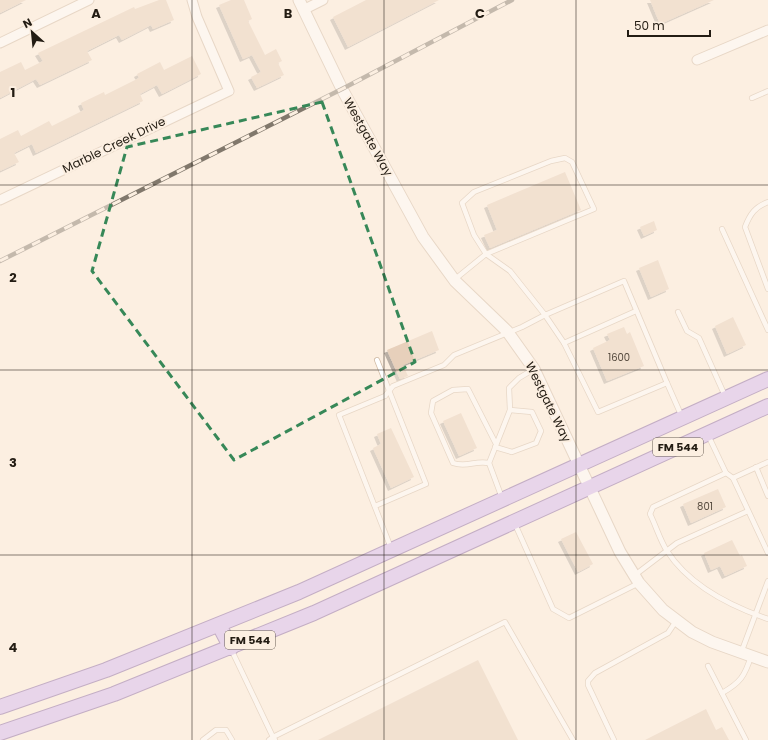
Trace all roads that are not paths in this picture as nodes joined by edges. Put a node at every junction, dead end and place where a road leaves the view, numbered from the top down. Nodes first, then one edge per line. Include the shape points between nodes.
1 (89, 0) edge
2 (192, 0) edge
3 (323, 0) edge
4 (301, 5) edge
5 (768, 31) edge
6 (0, 43) edge
7 (697, 60) dead end
8 (768, 91) edge
9 (752, 98) dead end
10 (0, 200) edge
11 (768, 202) edge
12 (722, 229) dead end
13 (486, 254) junction
14 (454, 280) junction
15 (768, 289) edge
16 (636, 311) junction
17 (678, 312) dead end
18 (545, 315) junction
19 (768, 330) edge
20 (508, 333) junction
21 (564, 343) junction
22 (377, 360) dead end
23 (534, 369) junction
24 (768, 379) edge
25 (667, 383) junction
26 (390, 390) junction
27 (726, 398) junction
28 (768, 406) edge
29 (510, 410) junction
30 (682, 418) junction
31 (708, 434) junction
32 (496, 446) junction
33 (768, 462) edge
34 (489, 463) junction
35 (578, 464) junction
36 (756, 467) junction
37 (726, 474) junction
38 (733, 478) junction
39 (588, 487) junction
40 (768, 496) edge
41 (503, 499) junction
42 (375, 506) junction
43 (748, 511) junction
44 (514, 521) junction
45 (392, 550) junction
46 (667, 551) junction
47 (768, 553) edge
48 (637, 580) junction
49 (768, 581) edge
50 (755, 615) junction
51 (768, 619) edge
52 (676, 621) junction
53 (219, 626) junction
54 (231, 648) junction
55 (746, 655) junction
56 (768, 662) edge
57 (708, 666) dead end
58 (722, 694) junction
59 (0, 707) edge
60 (0, 733) edge
61 (272, 739) edge
62 (203, 740) edge
63 (232, 740) edge
64 (573, 740) edge
65 (614, 740) edge
66 (746, 740) edge

1 - 6 street
2 - 10 street, Marble Creek Drive via 228,91
3 - 4 street
4 - 14 street, Westgate Way via 342,89 400,197 423,237
5 - 7 street
8 - 9 lane
11 - 15 lane via 750,214 745,227
12 - 19 lane
13 - 13 lane via 474,235 462,203 474,192 551,161 565,158 572,162 594,209
13 - 14 lane
13 - 18 lane via 510,271
14 - 20 street, Westgate Way
16 - 18 lane via 624,281
16 - 21 lane
16 - 25 lane
17 - 27 lane via 687,330 700,338
18 - 20 lane
18 - 21 lane
20 - 23 street, Westgate Way
20 - 26 lane via 454,355 444,365 393,386
21 - 25 lane via 598,412
22 - 26 lane
23 - 29 lane via 512,382 509,388
23 - 35 street, Westgate Way
24 - 27 main road, FM 544 / FM 544
25 - 30 lane
26 - 42 lane via 384,396 339,415
26 - 42 lane via 426,484
27 - 30 main road, FM 544 / FM 544
28 - 31 main road, FM 544 / FM 544
29 - 32 lane
29 - 32 lane via 532,412 540,428 540,437 533,445 512,452
30 - 35 main road, FM 544 / FM 544
31 - 37 lane
31 - 39 main road, FM 544 / FM 544
32 - 34 lane
32 - 34 lane via 468,389 453,390 433,401 431,413 453,463 462,466 480,461
33 - 36 lane
34 - 41 lane
35 - 39 street, Westgate Way
35 - 41 main road, FM 544 / FM 544
36 - 38 lane
36 - 40 lane
37 - 38 lane
37 - 46 lane via 651,508 650,514
38 - 43 lane
39 - 44 main road, FM 544 / FM 544
39 - 48 street, Westgate Way
41 - 45 main road, FM 544 / FM 544
42 - 45 lane
43 - 46 lane via 689,537
43 - 47 lane
44 - 48 lane via 553,610 569,618
44 - 54 main road, FM 544 / FM 544 via 314,613
45 - 53 main road, FM 544 / FM 544
46 - 48 lane
46 - 50 lane via 702,587
48 - 52 street, Westgate Way via 649,596
49 - 50 lane
50 - 51 lane
50 - 55 lane
52 - 55 street, Westgate Way via 712,642
52 - 65 lane via 668,633 595,673 588,681 588,686
53 - 54 main road
53 - 59 main road, FM 544 / FM 544 via 106,670
54 - 60 main road, FM 544 / FM 544 via 114,694
54 - 61 lane
55 - 56 street, Westgate Way
55 - 58 lane via 743,678 736,686
57 - 58 lane
58 - 66 lane
61 - 64 lane via 505,622
62 - 63 lane via 216,730 226,730

